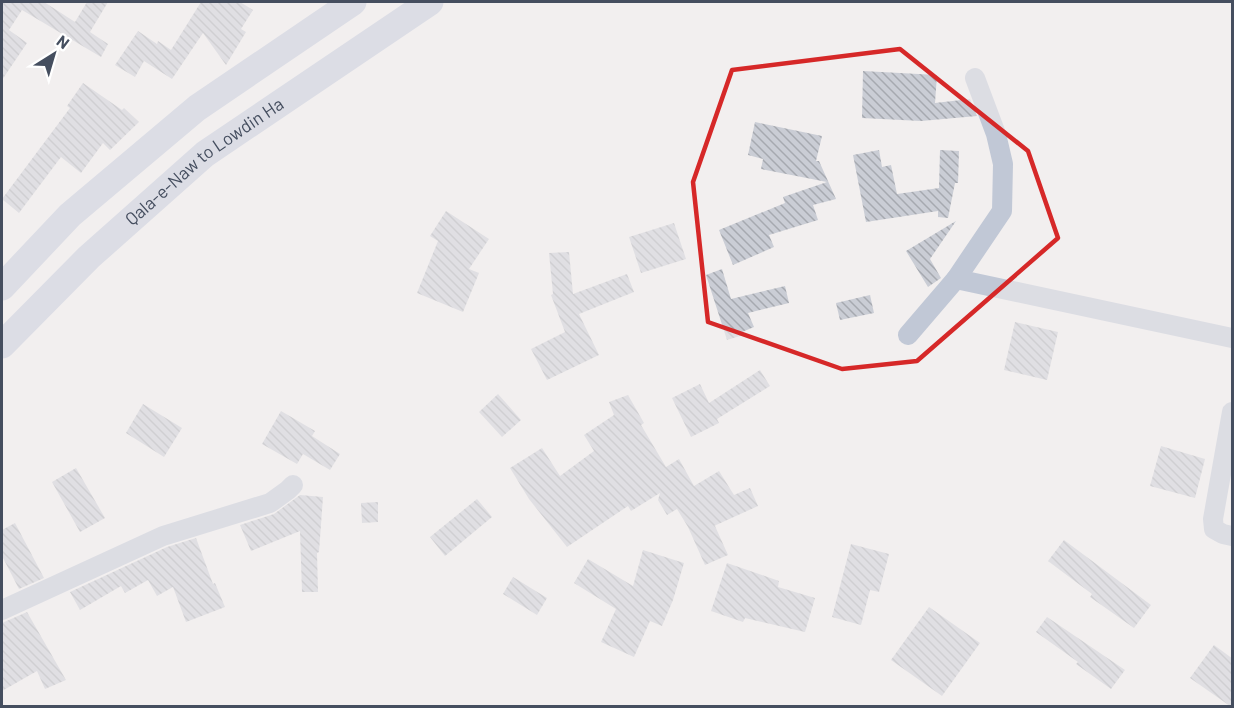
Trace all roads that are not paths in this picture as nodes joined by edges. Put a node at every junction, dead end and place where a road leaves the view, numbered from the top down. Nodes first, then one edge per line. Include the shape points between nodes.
1 (353, 2) edge
2 (430, 2) edge
3 (975, 78) dead end
4 (956, 279) junction
5 (2, 287) edge
6 (908, 335) dead end
7 (1233, 338) edge
8 (2, 345) edge
9 (1233, 412) edge
10 (293, 484) dead end
11 (1233, 536) edge
12 (2, 610) edge

1 - 5 main road via 197,108 69,215
2 - 8 main road, Qala-e-Naw to Lowdin Ha via 205,154 89,256
3 - 4 street via 1003,164 1002,211
4 - 6 street
4 - 7 street
9 - 11 street via 1213,519 1214,529
10 - 12 street via 270,503 163,536

